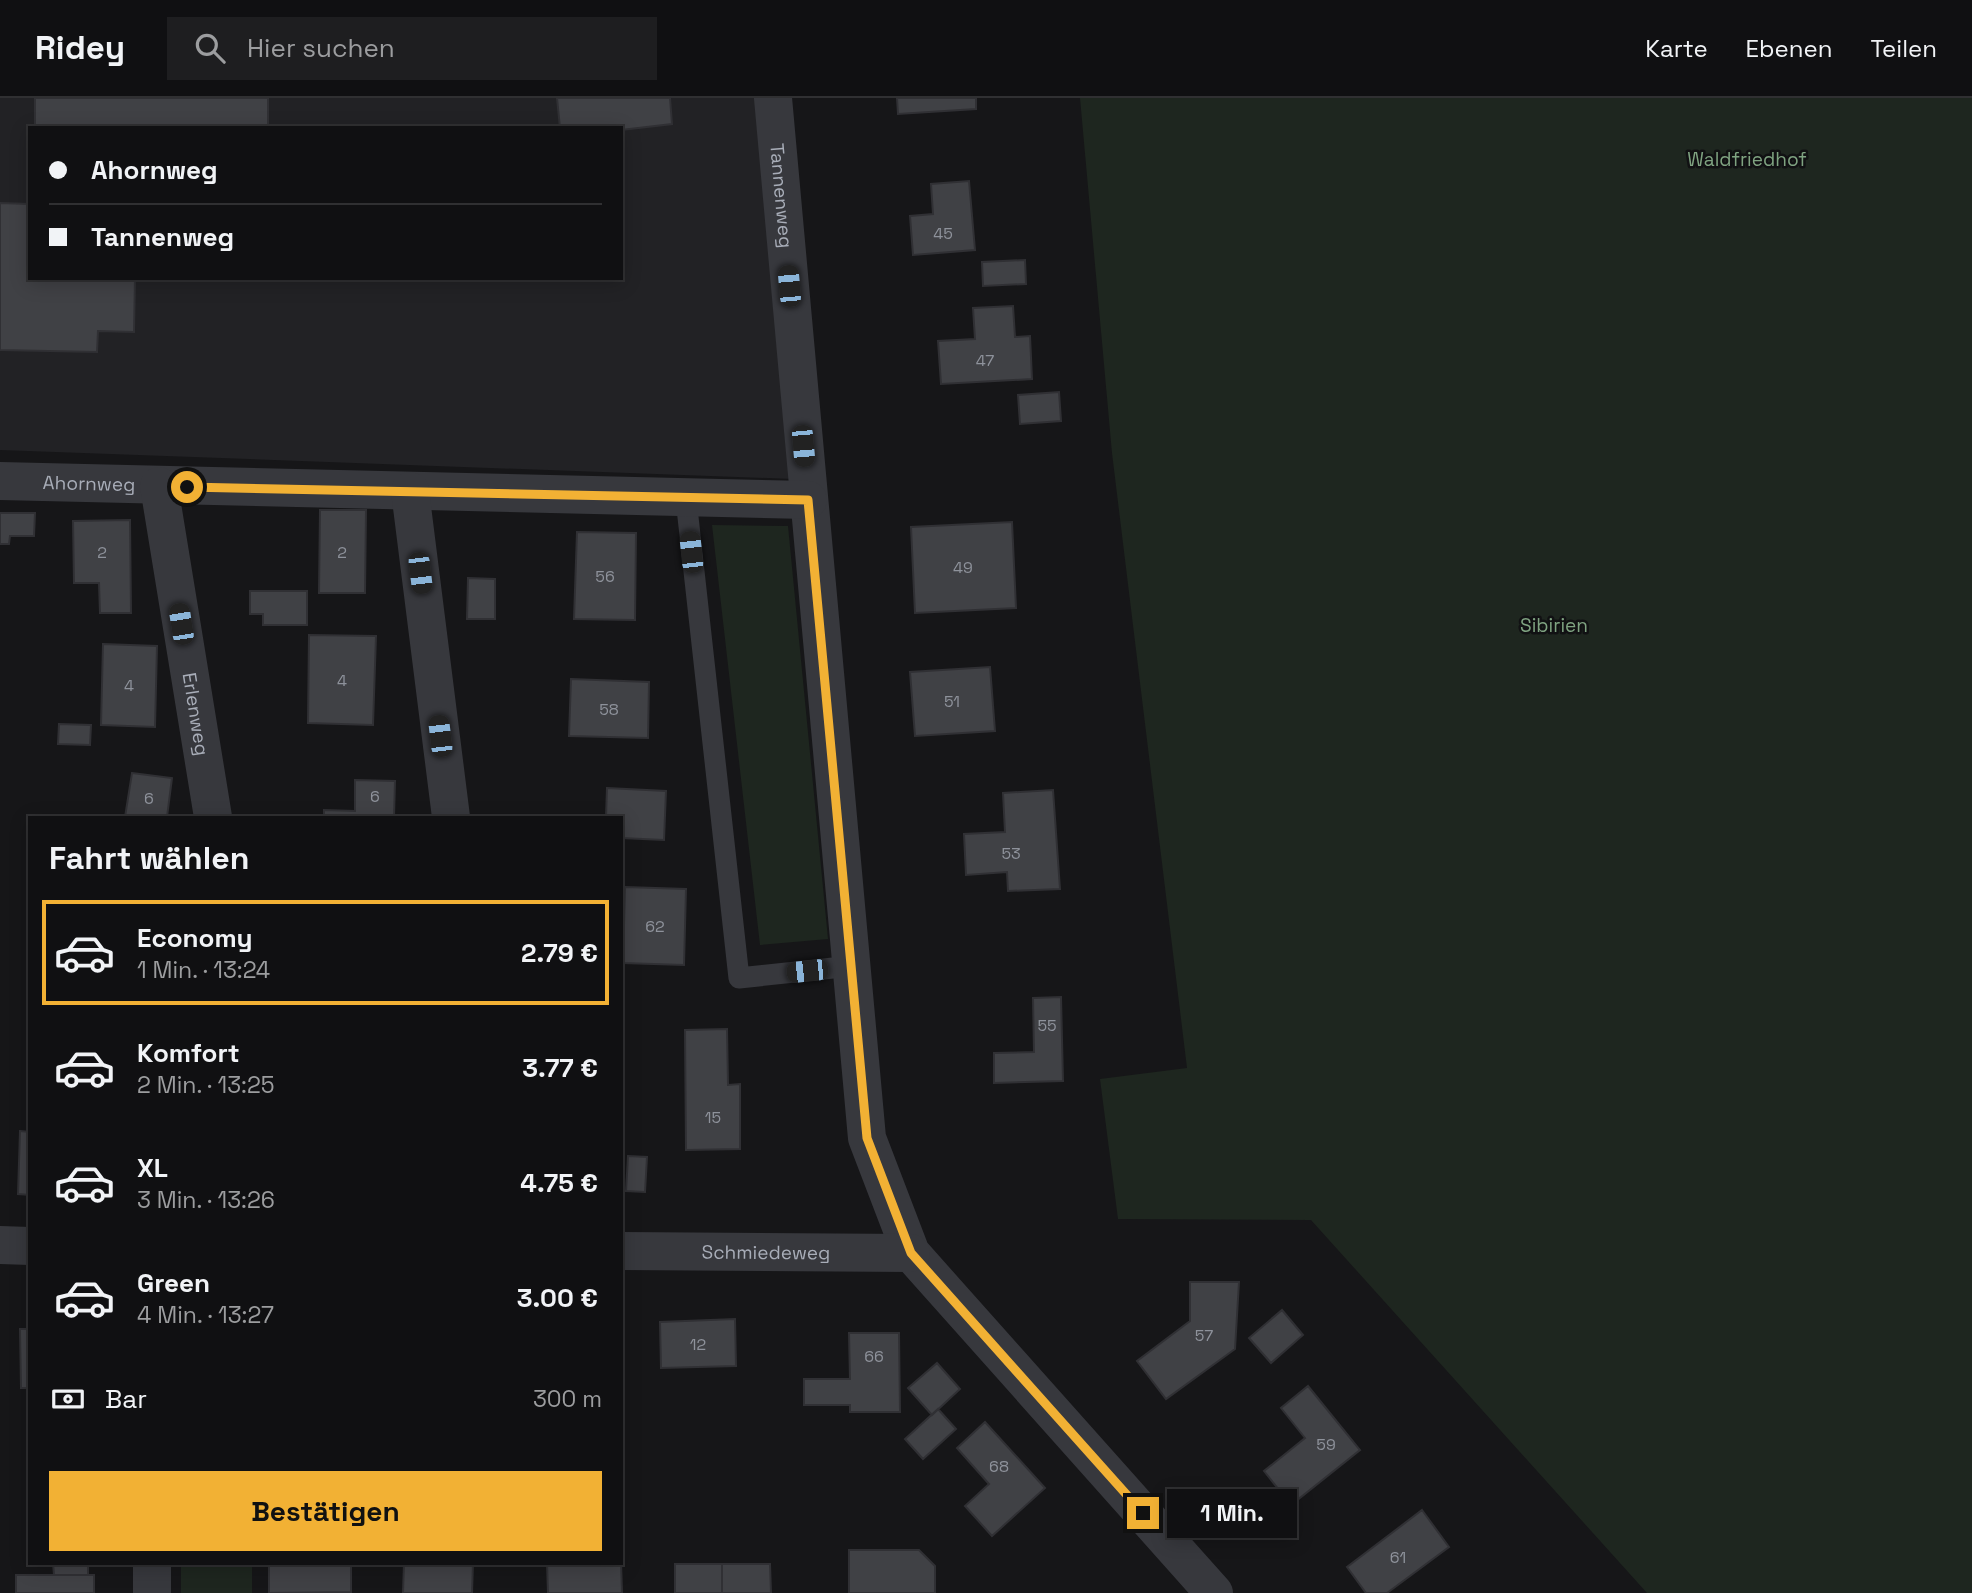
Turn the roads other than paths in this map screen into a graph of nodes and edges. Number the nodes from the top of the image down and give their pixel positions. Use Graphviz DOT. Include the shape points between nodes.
graph roads {
  1 [pos="773,98"];
  2 [pos="0,481"];
  3 [pos="159,486"];
  4 [pos="410,491"];
  5 [pos="685,499"];
  6 [pos="808,500"];
  7 [pos="213,816"];
  8 [pos="451,816"];
  9 [pos="852,966"];
  10 [pos="0,1245"];
  11 [pos="28,1246"];
  12 [pos="623,1251"];
  13 [pos="911,1253"];
  14 [pos="152,1565"];
  15 [pos="152,1593"];
  16 [pos="1214,1593"];
  1 -- 6 [label="street, Tannenweg"];
  2 -- 3 [label="street, Ahornweg"];
  3 -- 4 [label="street, Ahornweg"];
  3 -- 7 [label="street, Erlenweg"];
  4 -- 5 [label="street, Ahornweg"];
  4 -- 8 [label="street"];
  5 -- 6 [label="street, Ahornweg"];
  5 -- 9 [label="lane" via="739,978"];
  6 -- 9 [label="street, Tannenweg"];
  9 -- 13 [label="street, Tannenweg" via="867,1138"];
  10 -- 11 [label="street"];
  12 -- 13 [label="street, Schmiedeweg"];
  13 -- 16 [label="street, Tannenweg"];
  14 -- 15 [label="street"];
}
